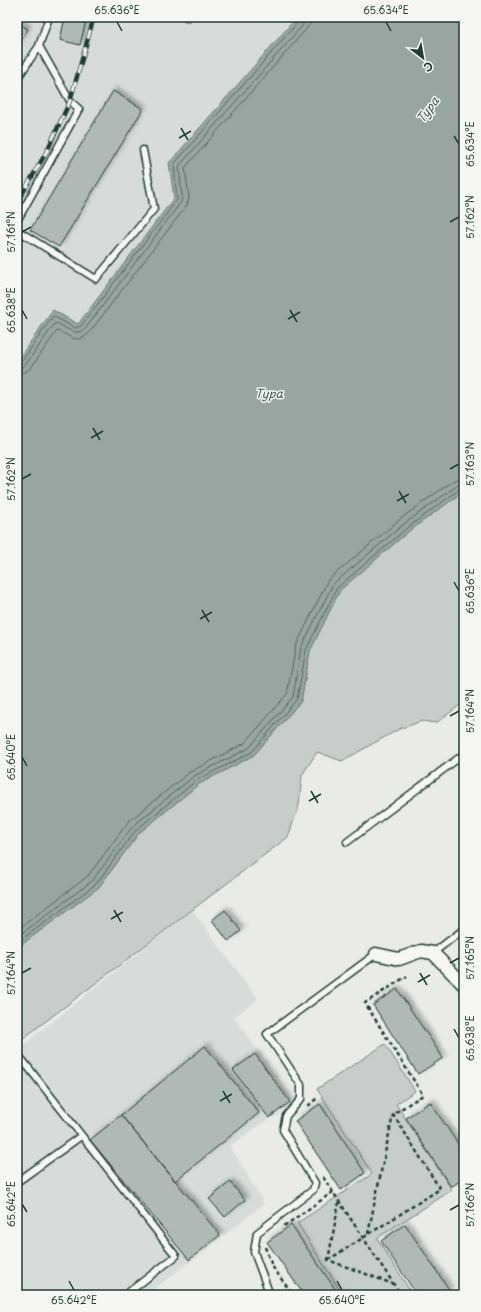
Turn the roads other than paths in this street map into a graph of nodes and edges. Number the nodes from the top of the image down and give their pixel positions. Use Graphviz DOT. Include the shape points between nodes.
graph roads {
  1 [pos="49,17"];
  2 [pos="39,46"];
  3 [pos="17,79"];
  4 [pos="144,150"];
  5 [pos="17,221"];
  6 [pos="17,230"];
  7 [pos="464,754"];
  8 [pos="346,842"];
  9 [pos="464,929"];
  10 [pos="433,953"];
  11 [pos="376,954"];
  12 [pos="464,985"];
  13 [pos="17,1053"];
  14 [pos="81,1136"];
  15 [pos="17,1182"];
  16 [pos="125,1295"];
  17 [pos="270,1295"];
  1 -- 2 [label="lane"];
  2 -- 3 [label="lane"];
  2 -- 5 [label="lane" via="70,101 79,109"];
  4 -- 6 [label="lane" via="154,209 96,279"];
  7 -- 8 [label="lane"];
  9 -- 10 [label="lane"];
  10 -- 11 [label="street" via="421,951 399,959"];
  10 -- 12 [label="street"];
  11 -- 17 [label="lane" via="267,1034 301,1085 301,1098 286,1116 283,1130 315,1183 313,1190 257,1233 254,1252"];
  13 -- 14 [label="lane"];
  14 -- 15 [label="lane"];
  14 -- 16 [label="lane" via="176,1256"];
}
